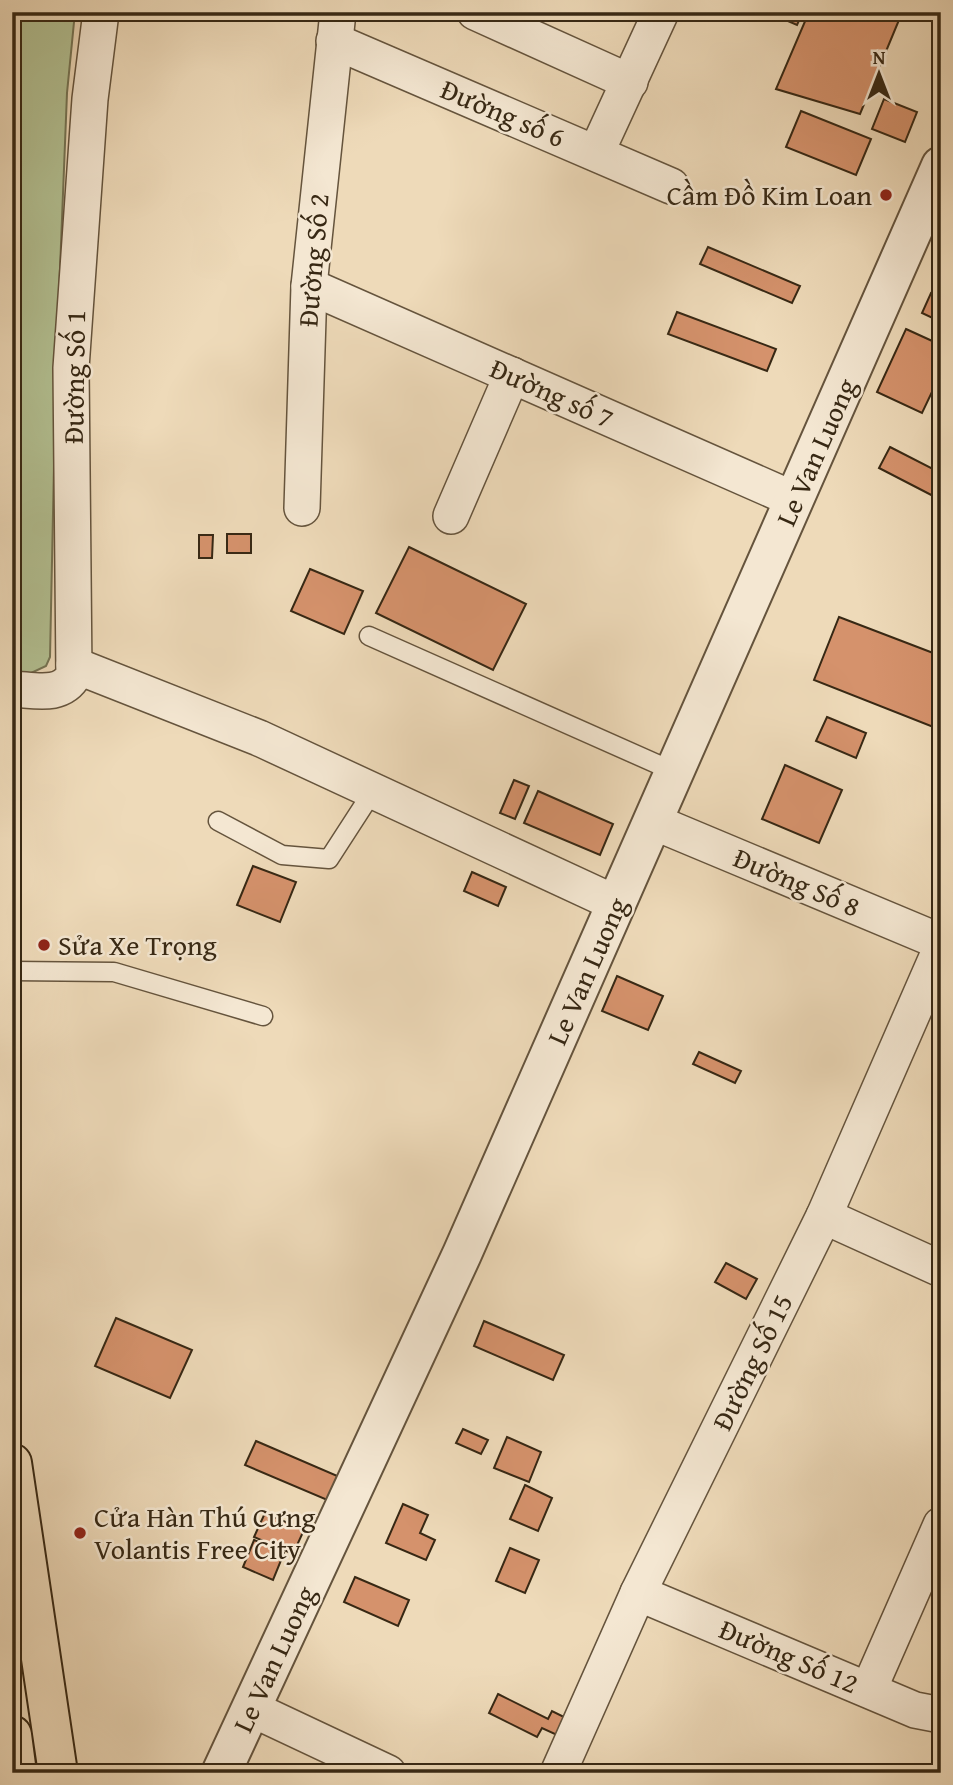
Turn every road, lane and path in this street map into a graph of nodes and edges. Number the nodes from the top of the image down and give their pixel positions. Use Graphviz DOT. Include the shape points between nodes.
graph roads {
  1 [pos="101,12"];
  2 [pos="475,12"];
  3 [pos="661,12"];
  4 [pos="336,27"];
  5 [pos="629,82"];
  6 [pos="596,153"];
  7 [pos="941,166"];
  8 [pos="671,186"];
  9 [pos="309,286"];
  10 [pos="512,375"];
  11 [pos="796,500"];
  12 [pos="302,508"];
  13 [pos="451,516"];
  14 [pos="369,636"];
  15 [pos="74,665"];
  16 [pos="12,689"];
  17 [pos="675,772"];
  18 [pos="373,791"];
  19 [pos="218,821"];
  20 [pos="654,822"];
  21 [pos="617,904"];
  22 [pos="941,942"];
  23 [pos="941,948"];
  24 [pos="12,971"];
  25 [pos="263,1016"];
  26 [pos="824,1216"];
  27 [pos="941,1269"];
  28 [pos="12,1463"];
  29 [pos="941,1525"];
  30 [pos="638,1592"];
  31 [pos="869,1689"];
  32 [pos="252,1709"];
  33 [pos="941,1715"];
  34 [pos="12,1735"];
  35 [pos="56,1758"];
  36 [pos="221,1772"];
  37 [pos="17,1773"];
  38 [pos="80,1773"];
  39 [pos="388,1773"];
  40 [pos="558,1773"];
  1 -- 15 [label="street, Đường Số 1" via="90,99 71,368"];
  2 -- 5 [label="street"];
  3 -- 5 [label="street"];
  4 -- 6 [label="street, Đường số 6"];
  4 -- 9 [label="street, Đường Số 2"];
  5 -- 6 [label="street"];
  6 -- 8 [label="street, Đường số 6"];
  7 -- 11 [label="street, Le Van Luong"];
  9 -- 10 [label="street, Đường số 7"];
  9 -- 12 [label="street, Đường Số 2"];
  10 -- 11 [label="street, Đường số 7"];
  10 -- 13 [label="street"];
  11 -- 17 [label="street, Le Van Luong"];
  14 -- 17 [label="lane"];
  15 -- 16 [label="street" via="69,684 56,691"];
  15 -- 18 [label="street" via="259,738"];
  17 -- 20 [label="street, Le Van Luong"];
  18 -- 19 [label="lane" via="329,859 282,855"];
  18 -- 21 [label="street"];
  20 -- 21 [label="street, Le Van Luong"];
  20 -- 22 [label="street, Đường Số 8"];
  21 -- 32 [label="street, Le Van Luong"];
  23 -- 26 [label="street, Đường Số 15"];
  24 -- 25 [label="lane" via="114,972"];
  26 -- 27 [label="street"];
  26 -- 30 [label="street, Đường Số 15"];
  28 -- 35 [label="main road"];
  29 -- 31 [label="street"];
  30 -- 31 [label="street, Đường Số 12"];
  30 -- 40 [label="street, Đường Số 15"];
  31 -- 33 [label="street, Đường Số 12" via="915,1710"];
  32 -- 36 [label="street, Le Van Luong"];
  32 -- 39 [label="street"];
  34 -- 37 [label="main road"];
  35 -- 38 [label="street"];
}
